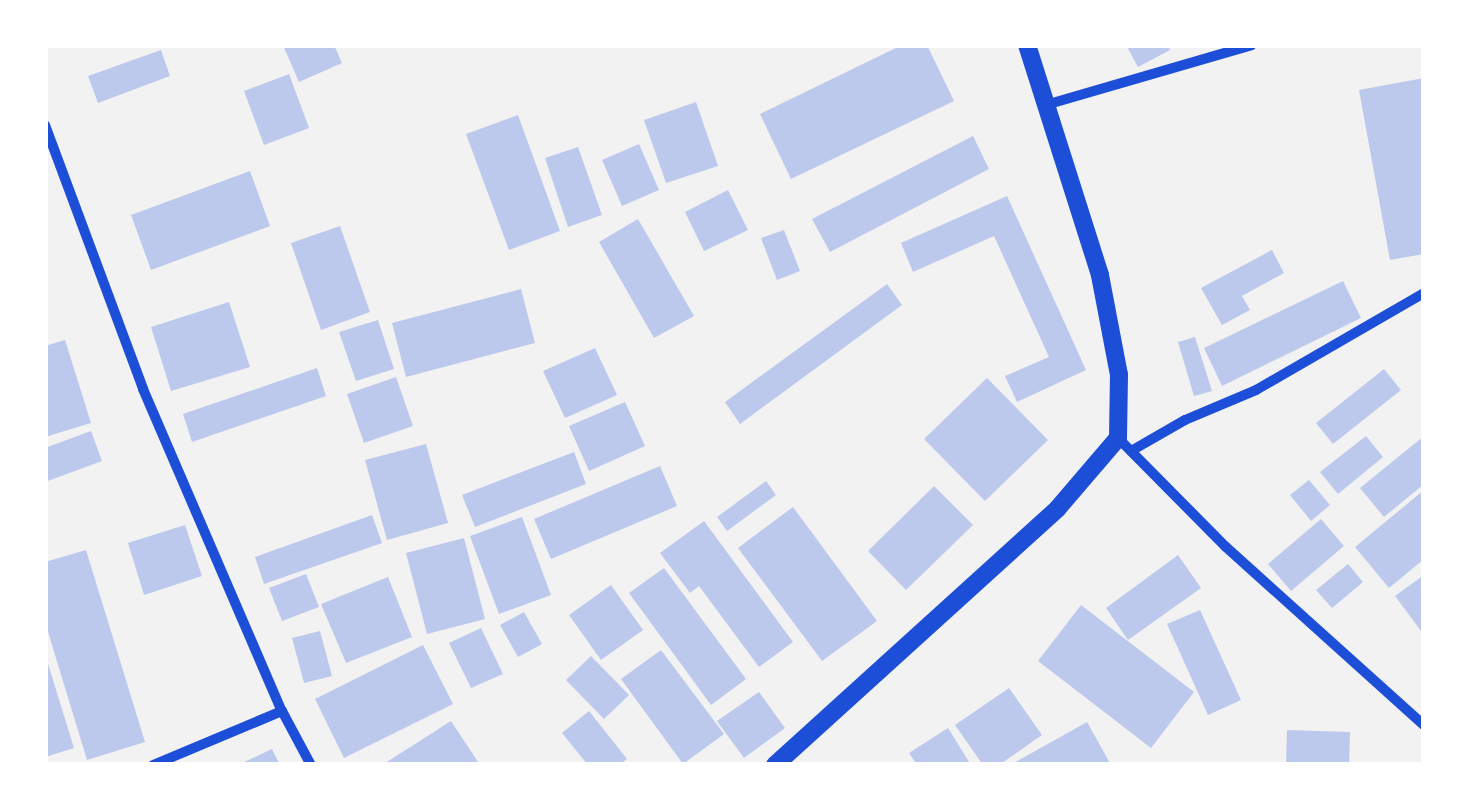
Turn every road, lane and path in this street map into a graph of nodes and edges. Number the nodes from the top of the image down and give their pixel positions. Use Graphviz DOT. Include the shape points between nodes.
graph roads {
  1 [pos="1027,45"];
  2 [pos="1252,45"];
  3 [pos="1049,104"];
  4 [pos="45,124"];
  5 [pos="1424,293"];
  6 [pos="1124,444"];
  7 [pos="282,711"];
  8 [pos="1424,725"];
  9 [pos="153,765"];
  10 [pos="311,765"];
  11 [pos="776,765"];
  1 -- 3 [label="street"];
  2 -- 3 [label="street"];
  3 -- 6 [label="street" via="1100,275 1120,374"];
  4 -- 7 [label="street" via="142,388"];
  5 -- 6 [label="street" via="1256,390"];
  6 -- 8 [label="street" via="1226,547"];
  6 -- 11 [label="street"];
  7 -- 9 [label="street"];
  7 -- 10 [label="street"];
}
